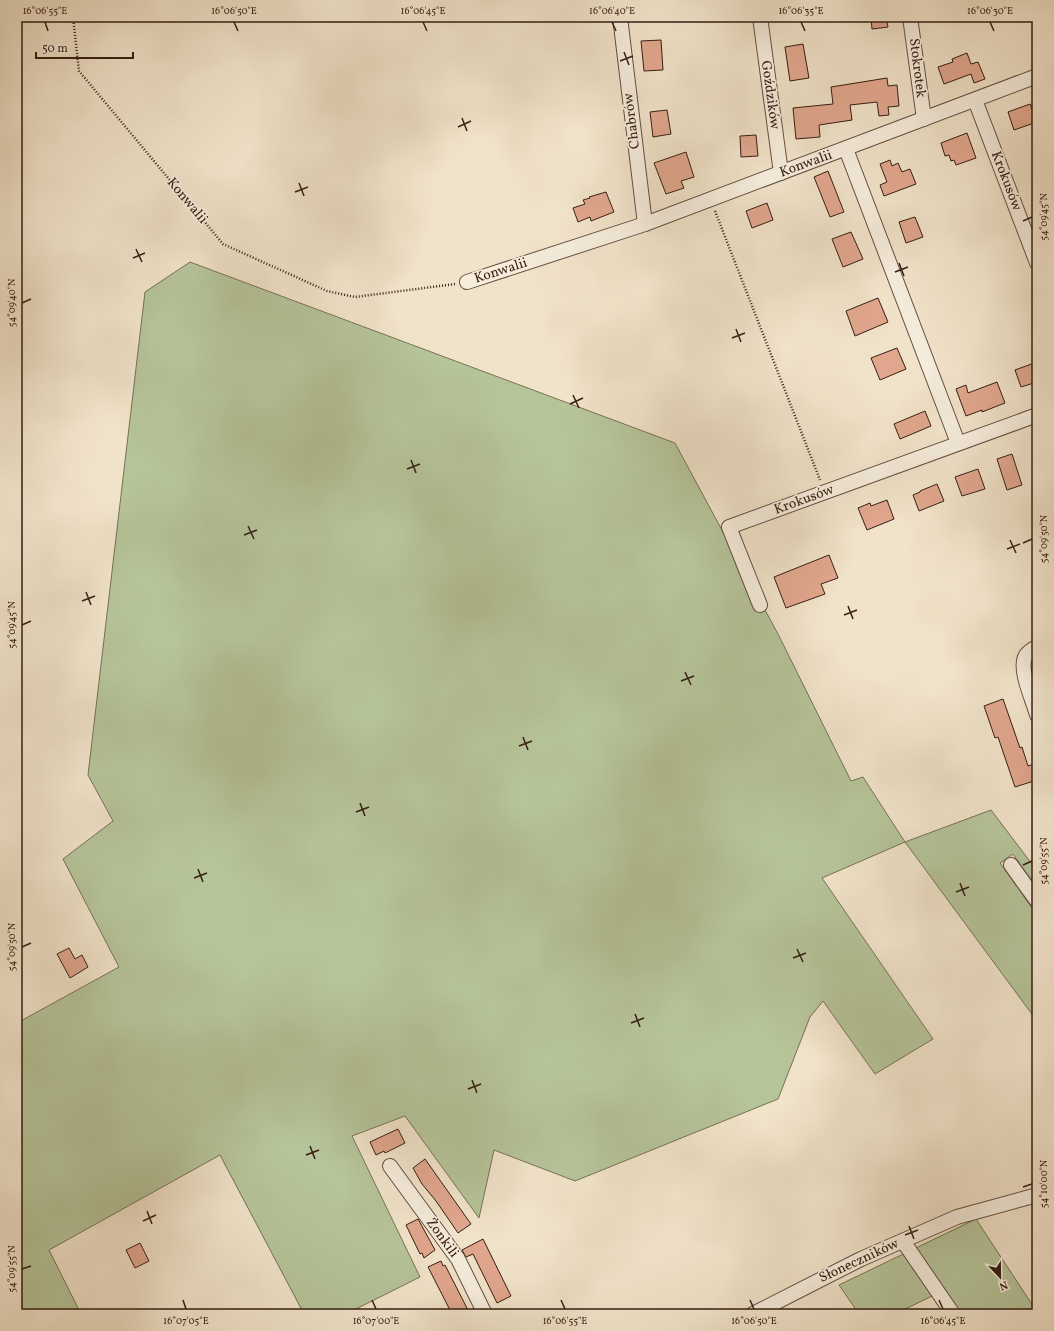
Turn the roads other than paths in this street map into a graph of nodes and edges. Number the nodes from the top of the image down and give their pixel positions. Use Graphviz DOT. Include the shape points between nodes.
graph roads {
  1 [pos="620,17"];
  2 [pos="760,17"];
  3 [pos="910,17"];
  4 [pos="1037,76"];
  5 [pos="975,100"];
  6 [pos="924,119"];
  7 [pos="846,149"];
  8 [pos="781,173"];
  9 [pos="645,224"];
  10 [pos="1037,263"];
  11 [pos="467,282"];
  12 [pos="1037,415"];
  13 [pos="958,444"];
  14 [pos="760,605"];
  15 [pos="1037,647"];
  16 [pos="1037,715"];
  17 [pos="1011,865"];
  18 [pos="1037,901"];
  19 [pos="390,1166"];
  20 [pos="1037,1195"];
  21 [pos="903,1241"];
  22 [pos="485,1314"];
  23 [pos="753,1314"];
  24 [pos="953,1314"];
  1 -- 9 [label="street, Chabrów"];
  2 -- 8 [label="street, Goździków"];
  3 -- 6 [label="street, Stokrotek"];
  4 -- 5 [label="street, Konwalii"];
  5 -- 6 [label="street, Konwalii"];
  5 -- 10 [label="street, Krokusów"];
  6 -- 7 [label="street, Konwalii"];
  7 -- 8 [label="street, Konwalii"];
  7 -- 13 [label="street"];
  8 -- 9 [label="street, Konwalii"];
  9 -- 11 [label="street, Konwalii"];
  12 -- 13 [label="street, Krokusów"];
  13 -- 14 [label="street, Krokusów" via="729,527"];
  15 -- 16 [label="street" via="1025,656 1023,668"];
  17 -- 18 [label="street"];
  19 -- 22 [label="street, Żonkili" via="458,1259"];
  20 -- 21 [label="street, Słoneczników" via="957,1217"];
  21 -- 23 [label="street, Słoneczników" via="861,1259"];
  21 -- 24 [label="street"];
}
